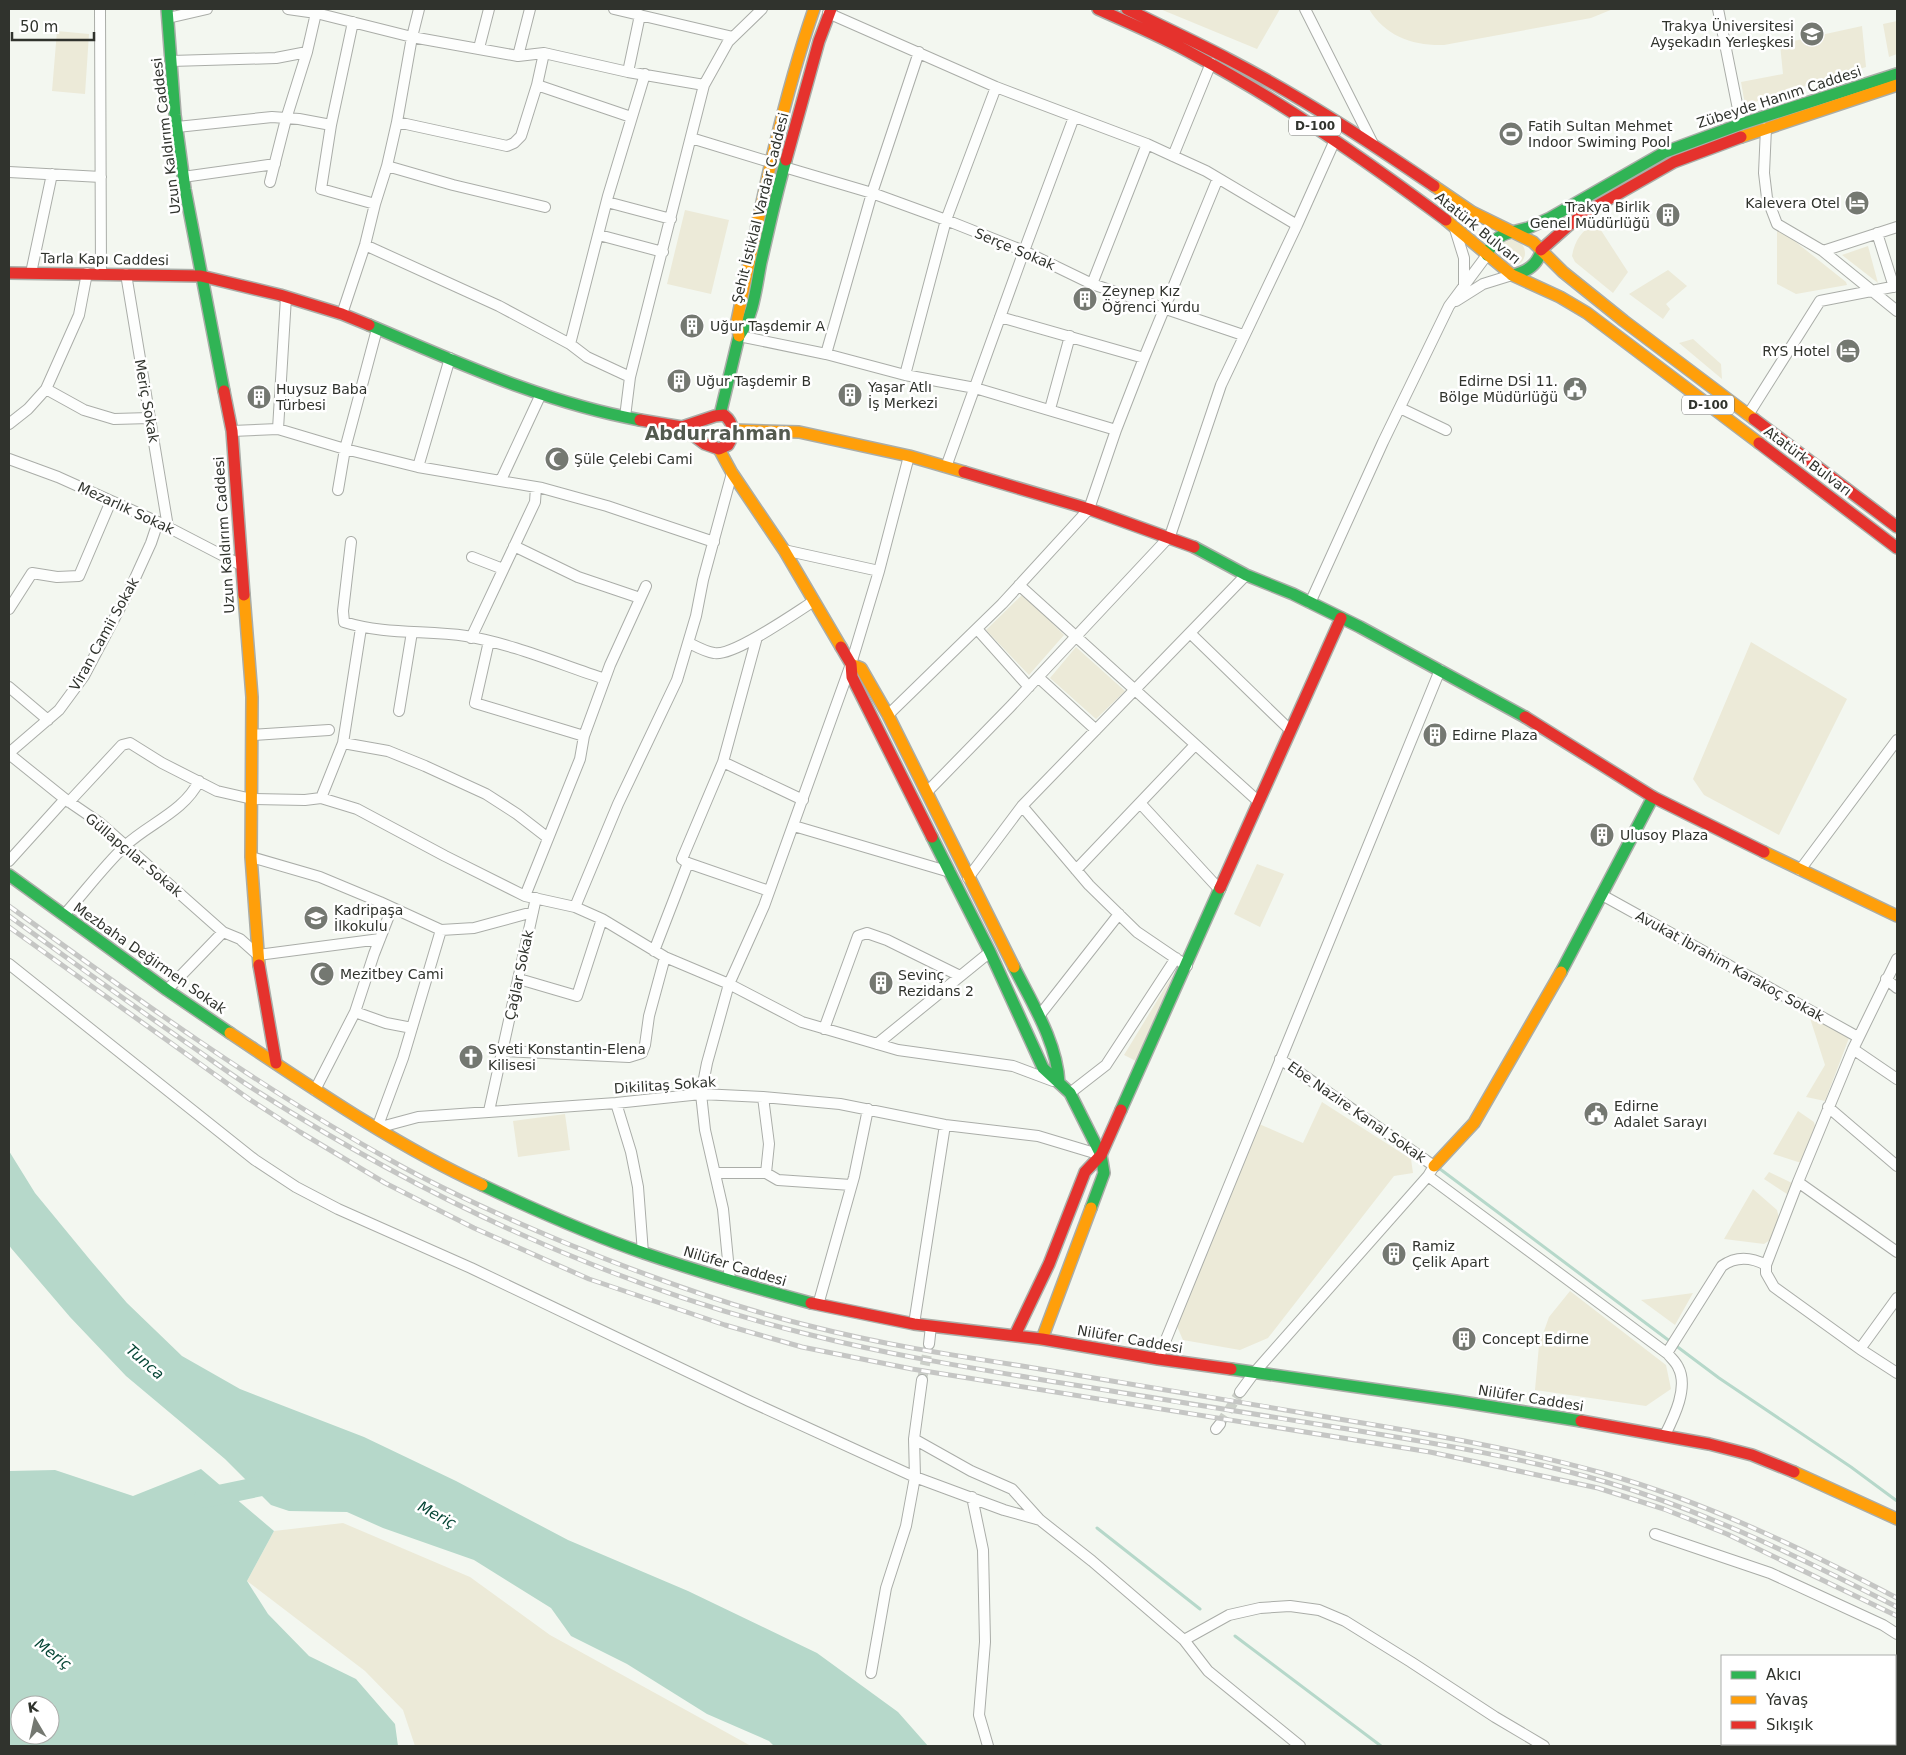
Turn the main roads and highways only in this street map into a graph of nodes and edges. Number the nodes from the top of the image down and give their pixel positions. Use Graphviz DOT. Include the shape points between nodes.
graph roads {
  1 [pos="814,9"];
  2 [pos="1098,9"];
  3 [pos="1127,9"];
  4 [pos="826,10"];
  5 [pos="168,14"];
  6 [pos="1897,74"];
  7 [pos="1897,85"];
  8 [pos="1512,232"];
  9 [pos="1541,250"];
  10 [pos="1487,255"];
  11 [pos="9,273"];
  12 [pos="1512,275"];
  13 [pos="201,276"];
  14 [pos="739,336"];
  15 [pos="715,417"];
  16 [pos="682,426"];
  17 [pos="733,430"];
  18 [pos="705,444"];
  19 [pos="719,449"];
  20 [pos="1897,527"];
  21 [pos="1897,548"];
  22 [pos="1341,618"];
  23 [pos="851,664"];
  24 [pos="1653,797"];
  25 [pos="9,875"];
  26 [pos="1897,916"];
  27 [pos="276,1063"];
  28 [pos="1059,1083"];
  29 [pos="1101,1155"];
  30 [pos="1431,1171"];
  31 [pos="1016,1335"];
  32 [pos="1042,1339"];
  33 [pos="1897,1519"];
  1 -- 14 [label="main road" via="759,209 737,321"];
  2 -- 10 [label="main road, Atatürk Bulvarı / D-100" via="1211,63 1335,140 1454,226"];
  3 -- 8 [label="main road, Atatürk Bulvarı / D-100" via="1229,59 1373,144 1472,212"];
  4 -- 14 [label="main road, Şehit İstiklal Vardar Caddesi" via="776,195 752,306"];
  5 -- 13 [label="main road, Uzun Kaldırım Caddesi" via="177,127"];
  6 -- 8 [label="main road, Zübeyde Hanım Caddesi" via="1665,152 1550,218"];
  7 -- 9 [label="main road, Zübeyde Hanım Caddesi" via="1674,162 1588,211"];
  8 -- 9 [label="main road, Atatürk Bulvarı / D-100" via="1527,238"];
  8 -- 10 [label="main road" via="1499,235"];
  9 -- 12 [label="main road" via="1528,271"];
  9 -- 20 [label="main road, Atatürk Bulvarı / D-100" via="1609,310"];
  10 -- 12 [label="main road, Atatürk Bulvarı / D-100"];
  11 -- 13 [label="main road, Tarla Kapı Caddesi"];
  12 -- 21 [label="main road, Atatürk Bulvarı / D-100" via="1587,313"];
  13 -- 16 [label="main road, Tarla Kapı Caddesi" via="342,314 541,394 625,417"];
  13 -- 27 [label="main road, Uzun Kaldırım Caddesi" via="232,431 252,697 251,858 258,955"];
  14 -- 15 [label="main road, Şehit İstiklal Vardar Caddesi"];
  15 -- 16 [label="main road"];
  15 -- 17 [label="main road" via="728,418"];
  15 -- 18 [label="main road" via="706,424"];
  16 -- 18 [label="main road"];
  17 -- 19 [label="main road" via="728,445"];
  17 -- 22 [label="main road" via="799,432 909,456 1089,509 1187,543 1246,575"];
  18 -- 19 [label="main road"];
  19 -- 23 [label="main road" via="784,550"];
  22 -- 24 [label="main road" via="1528,718"];
  22 -- 29 [label="main road"];
  23 -- 28 [label="main road" via="852,677 990,952 1043,1068"];
  23 -- 28 [label="main road" via="861,668 888,715 1039,1016 1058,1065"];
  24 -- 26 [label="main road"];
  24 -- 30 [label="main road" via="1569,959 1474,1123"];
  25 -- 27 [label="main road, Mezbaha Değirmen Sokak" via="167,990"];
  27 -- 31 [label="main road, Nilüfer Caddesi" via="377,1128 458,1174 553,1218 643,1253 818,1305 914,1324"];
  28 -- 29 [label="main road" via="1070,1093"];
  29 -- 31 [label="main road" via="1085,1172 1049,1264"];
  29 -- 32 [label="main road" via="1104,1173"];
  31 -- 32 [label="main road, Nilüfer Caddesi"];
  32 -- 33 [label="main road, Nilüfer Caddesi" via="1665,1435 1752,1455"];
}
